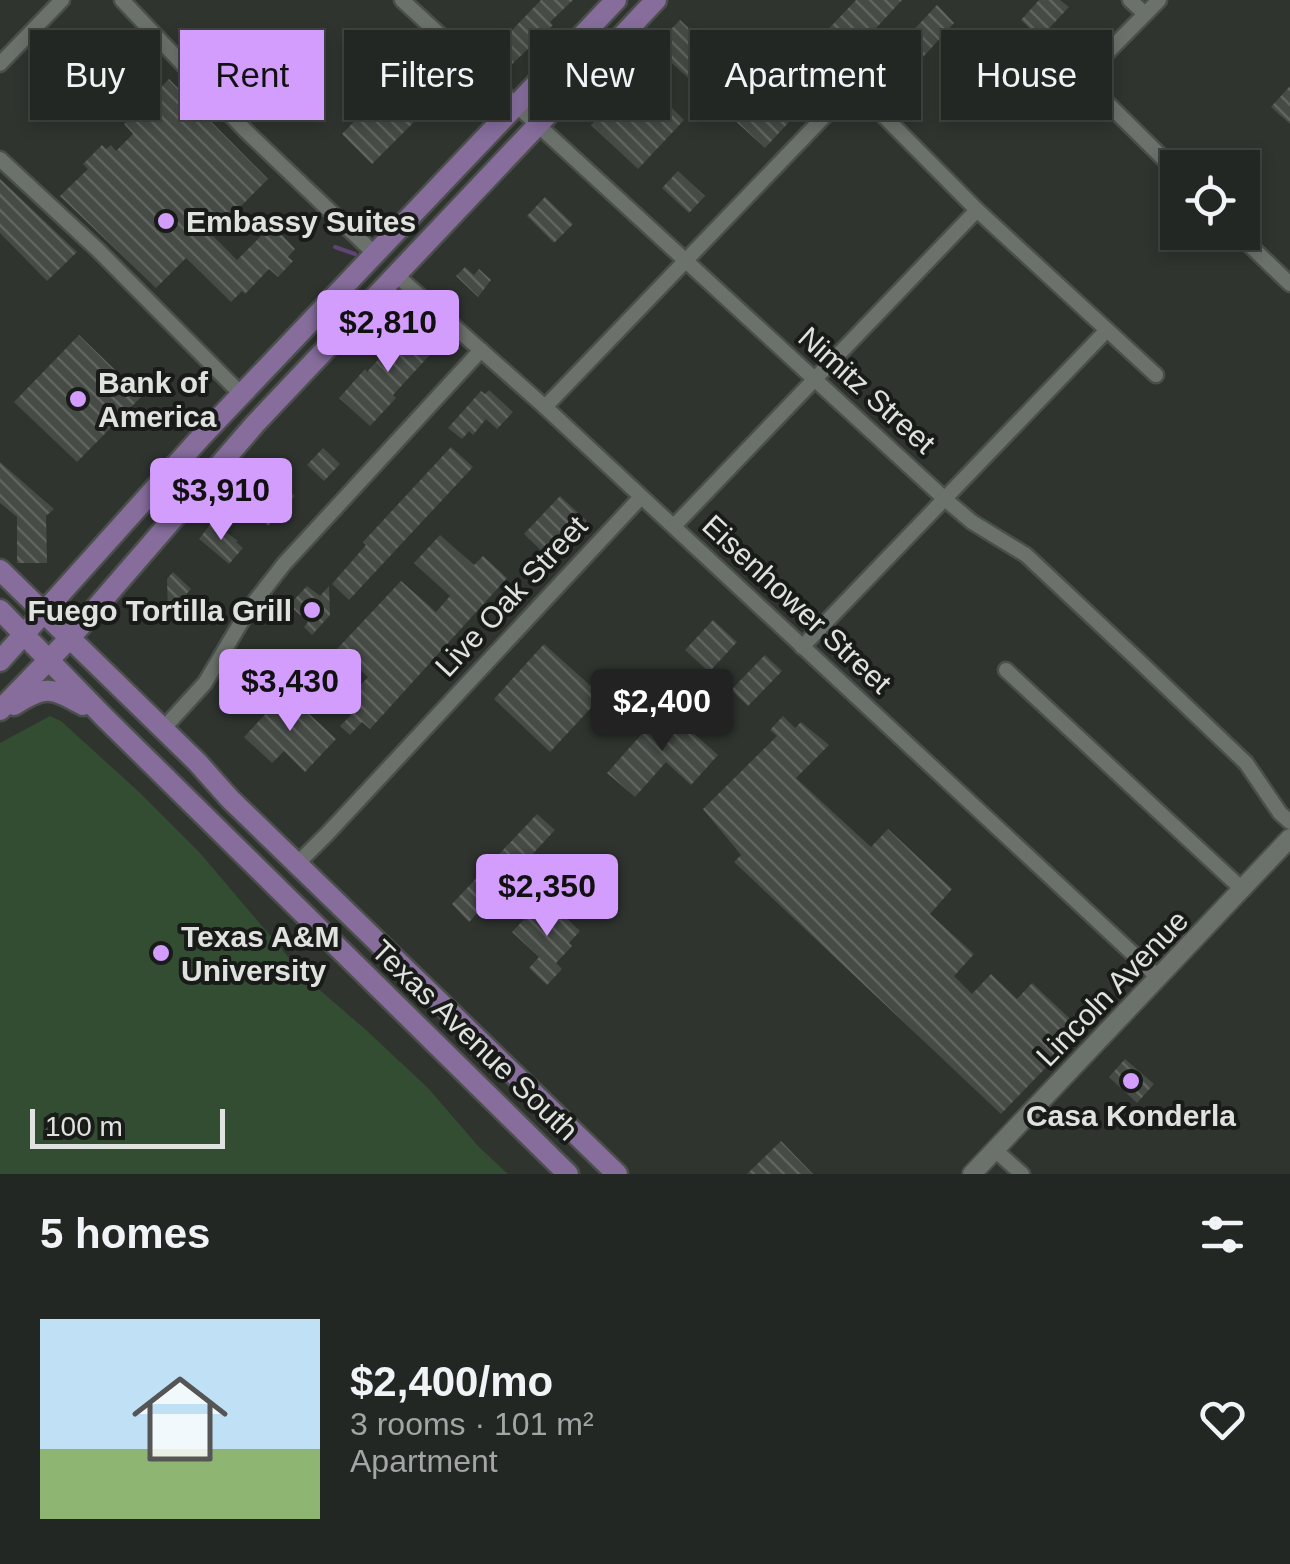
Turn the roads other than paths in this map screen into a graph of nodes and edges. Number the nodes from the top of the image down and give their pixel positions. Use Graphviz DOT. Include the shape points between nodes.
graph roads {
  1 [pos="62,0"];
  2 [pos="122,0"];
  3 [pos="402,0"];
  4 [pos="616,0"];
  5 [pos="656,0"];
  6 [pos="1130,0"];
  7 [pos="1159,0"];
  8 [pos="1145,14"];
  9 [pos="0,64"];
  10 [pos="517,105"];
  11 [pos="538,124"];
  12 [pos="1160,155"];
  13 [pos="0,159"];
  14 [pos="977,210"];
  15 [pos="1255,250"];
  16 [pos="374,253"];
  17 [pos="687,262"];
  18 [pos="395,274"];
  19 [pos="1290,284"];
  20 [pos="1106,330"];
  21 [pos="480,350"];
  22 [pos="1156,375"];
  23 [pos="815,381"];
  24 [pos="242,395"];
  25 [pos="545,407"];
  26 [pos="641,497"];
  27 [pos="946,500"];
  28 [pos="674,526"];
  29 [pos="0,570"];
  30 [pos="0,610"];
  31 [pos="45,613"];
  32 [pos="25,635"];
  33 [pos="70,638"];
  34 [pos="802,647"];
  35 [pos="0,660"];
  36 [pos="48,660"];
  37 [pos="1006,670"];
  38 [pos="0,712"];
  39 [pos="105,718"];
  40 [pos="163,729"];
  41 [pos="1290,822"];
  42 [pos="1290,838"];
  43 [pos="297,864"];
  44 [pos="1243,890"];
  45 [pos="1158,978"];
  46 [pos="530,1089"];
  47 [pos="507,1114"];
  48 [pos="995,1150"];
  49 [pos="568,1174"];
  50 [pos="617,1174"];
  51 [pos="972,1174"];
  52 [pos="1022,1174"];
  1 -- 9 [label="street"];
  2 -- 16 [label="street"];
  3 -- 10 [label="street, Nimitz Street"];
  4 -- 10 [label="main road"];
  5 -- 11 [label="main road"];
  6 -- 8 [label="street"];
  7 -- 8 [label="street"];
  8 -- 12 [label="street" via="1088,77"];
  10 -- 11 [label="street, Nimitz Street"];
  10 -- 16 [label="main road"];
  11 -- 17 [label="street, Nimitz Street"];
  11 -- 18 [label="main road"];
  13 -- 24 [label="street"];
  14 -- 17 [label="street" via="854,93 842,98"];
  14 -- 20 [label="street"];
  14 -- 23 [label="street"];
  15 -- 19 [label="street"];
  16 -- 24 [label="main road"];
  17 -- 23 [label="street, Nimitz Street"];
  17 -- 25 [label="street"];
  18 -- 21 [label="street, Eisenhower Street"];
  18 -- 33 [label="main road"];
  20 -- 22 [label="street"];
  20 -- 27 [label="street"];
  21 -- 25 [label="street, Eisenhower Street"];
  21 -- 40 [label="street" via="284,564 204,683"];
  23 -- 27 [label="street, Nimitz Street"];
  23 -- 28 [label="street"];
  24 -- 31 [label="main road"];
  25 -- 26 [label="street, Eisenhower Street"];
  26 -- 28 [label="street, Eisenhower Street"];
  26 -- 43 [label="street, Live Oak Street"];
  27 -- 34 [label="street"];
  27 -- 41 [label="street, Nimitz Street" via="1026,555 1111,634 1246,763"];
  28 -- 34 [label="street, Eisenhower Street"];
  29 -- 31 [label="main road, Texas Avenue South"];
  30 -- 32 [label="main road, Texas Avenue South"];
  31 -- 32 [label="main road"];
  31 -- 33 [label="main road, Texas Avenue South"];
  32 -- 35 [label="main road"];
  32 -- 36 [label="main road, Texas Avenue South"];
  33 -- 36 [label="main road"];
  33 -- 40 [label="main road, Texas Avenue South"];
  34 -- 45 [label="street, Eisenhower Street"];
  36 -- 38 [label="main road"];
  36 -- 39 [label="main road, Texas Avenue South"];
  37 -- 44 [label="street"];
  38 -- 39 [label="main road" via="30,694 51,691"];
  39 -- 47 [label="main road, Texas Avenue South"];
  40 -- 43 [label="main road, Texas Avenue South"];
  42 -- 44 [label="street, Lincoln Avenue"];
  43 -- 46 [label="main road, Texas Avenue South"];
  44 -- 45 [label="street, Lincoln Avenue"];
  45 -- 48 [label="street, Lincoln Avenue"];
  46 -- 47 [label="main road"];
  46 -- 50 [label="main road, Texas Avenue South"];
  47 -- 49 [label="main road, Texas Avenue South"];
  48 -- 51 [label="street, Lincoln Avenue"];
  48 -- 52 [label="street"];
}
